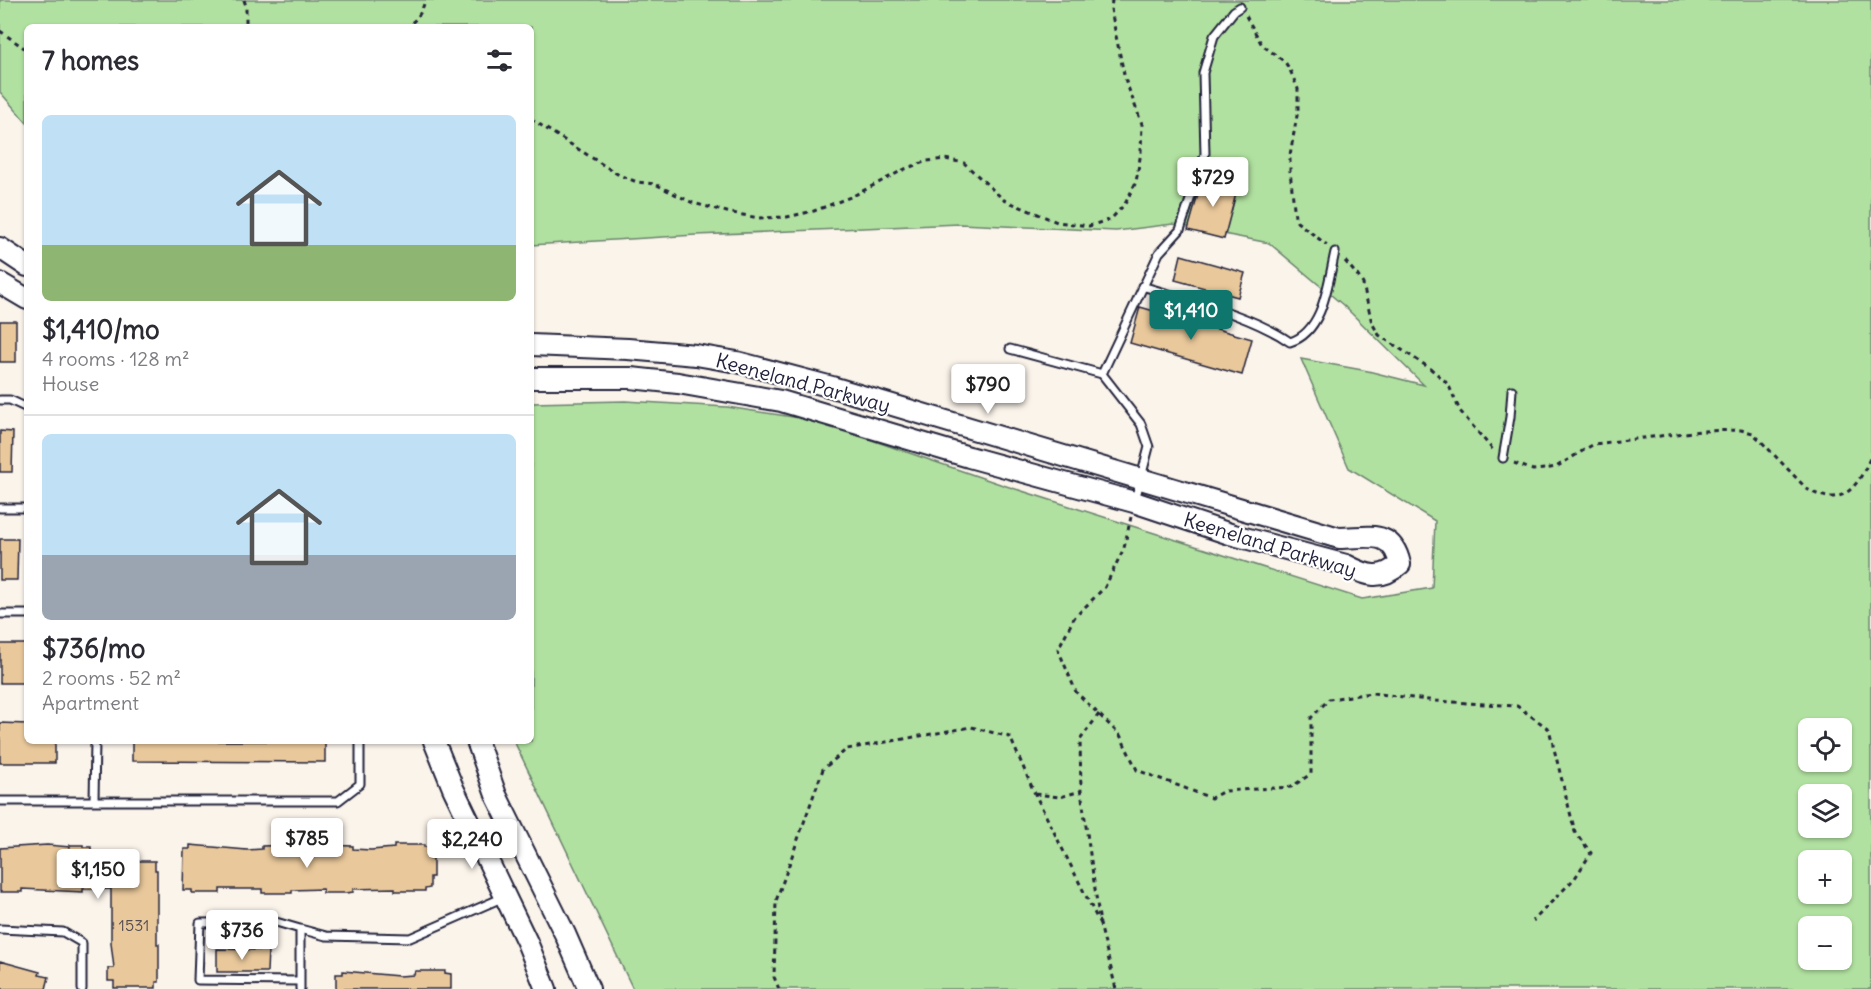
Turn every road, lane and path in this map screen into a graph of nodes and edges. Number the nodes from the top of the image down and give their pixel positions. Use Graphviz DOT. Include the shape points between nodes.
graph roads {
  1 [pos="244,0"];
  2 [pos="425,0"];
  3 [pos="1112,0"];
  4 [pos="1240,7"];
  5 [pos="246,24"];
  6 [pos="414,24"];
  7 [pos="0,31"];
  8 [pos="24,48"];
  9 [pos="534,121"];
  10 [pos="0,248"];
  11 [pos="1335,252"];
  12 [pos="24,264"];
  13 [pos="0,283"];
  14 [pos="1142,286"];
  15 [pos="24,297"];
  16 [pos="534,345"];
  17 [pos="1010,349"];
  18 [pos="1102,374"];
  19 [pos="534,377"];
  20 [pos="1512,390"];
  21 [pos="0,400"];
  22 [pos="24,407"];
  23 [pos="1871,456"];
  24 [pos="1503,458"];
  25 [pos="1140,479"];
  26 [pos="1134,502"];
  27 [pos="0,508"];
  28 [pos="24,508"];
  29 [pos="0,614"];
  30 [pos="24,614"];
  31 [pos="1099,714"];
  32 [pos="95,744"];
  33 [pos="360,744"];
  34 [pos="435,744"];
  35 [pos="478,744"];
  36 [pos="1081,791"];
  37 [pos="1035,794"];
  38 [pos="0,801"];
  39 [pos="94,801"];
  40 [pos="505,897"];
  41 [pos="1533,921"];
  42 [pos="1100,924"];
  43 [pos="0,929"];
  44 [pos="300,929"];
  45 [pos="300,985"];
  46 [pos="82,989"];
  47 [pos="546,989"];
  48 [pos="589,989"];
  49 [pos="779,989"];
  50 [pos="1116,989"];
  1 -- 5 [label="path"];
  2 -- 6 [label="path"];
  3 -- 9 [label="path" via="1125,79 1142,124 1141,153 1136,182 1125,204 1111,219 1089,226 1057,222 1004,200 964,163 945,159 905,169 814,211 759,218 693,203 655,184 619,175"];
  4 -- 11 [label="path" via="1262,45 1284,62 1294,79 1299,100 1290,155 1295,217"];
  4 -- 14 [label="lane" via="1214,36 1203,73 1205,154 1180,230 1159,253"];
  7 -- 8 [label="path"];
  10 -- 12 [label="street"];
  11 -- 14 [label="lane" via="1322,305 1311,328 1299,340 1290,342 1225,312"];
  11 -- 24 [label="path" via="1363,284 1372,323 1379,335 1444,380 1468,422"];
  13 -- 15 [label="street"];
  14 -- 18 [label="lane"];
  16 -- 25 [label="street, Keeneland Parkway" via="628,349 737,362"];
  17 -- 18 [label="lane"];
  18 -- 25 [label="lane" via="1141,424 1149,447"];
  19 -- 26 [label="street, Keeneland Parkway" via="632,378 781,401"];
  20 -- 24 [label="lane"];
  21 -- 22 [label="lane"];
  23 -- 24 [label="path" via="1865,472 1846,494 1827,498 1807,489 1753,433 1741,430 1594,444 1556,467 1545,469 1533,470"];
  25 -- 26 [label="lane"];
  25 -- 26 [label="street, Keeneland Parkway" via="1339,538 1387,540 1397,551 1400,564 1388,573 1362,573"];
  26 -- 31 [label="path" via="1124,548 1105,587 1074,618 1058,649 1076,692"];
  27 -- 28 [label="lane"];
  29 -- 30 [label="lane"];
  31 -- 36 [label="path" via="1080,740"];
  31 -- 41 [label="path" via="1120,735 1137,770 1211,798 1224,791 1291,787 1311,774 1311,718 1329,699 1372,693 1517,706 1549,729 1575,832 1591,853 1575,878"];
  32 -- 39 [label="lane"];
  33 -- 39 [label="lane" via="360,784 338,801"];
  34 -- 40 [label="street"];
  35 -- 48 [label="street" via="496,795"];
  36 -- 37 [label="path" via="1060,797"];
  36 -- 42 [label="path"];
  37 -- 42 [label="path"];
  37 -- 49 [label="path" via="1010,737 971,727 847,749 823,769 776,901 774,977"];
  38 -- 39 [label="lane"];
  40 -- 44 [label="lane" via="410,938 326,936"];
  40 -- 47 [label="street"];
  42 -- 50 [label="path"];
  43 -- 46 [label="lane" via="63,932 82,943"];
  44 -- 45 [label="lane"];
  44 -- 45 [label="lane" via="276,922 200,923 198,980"];
}
